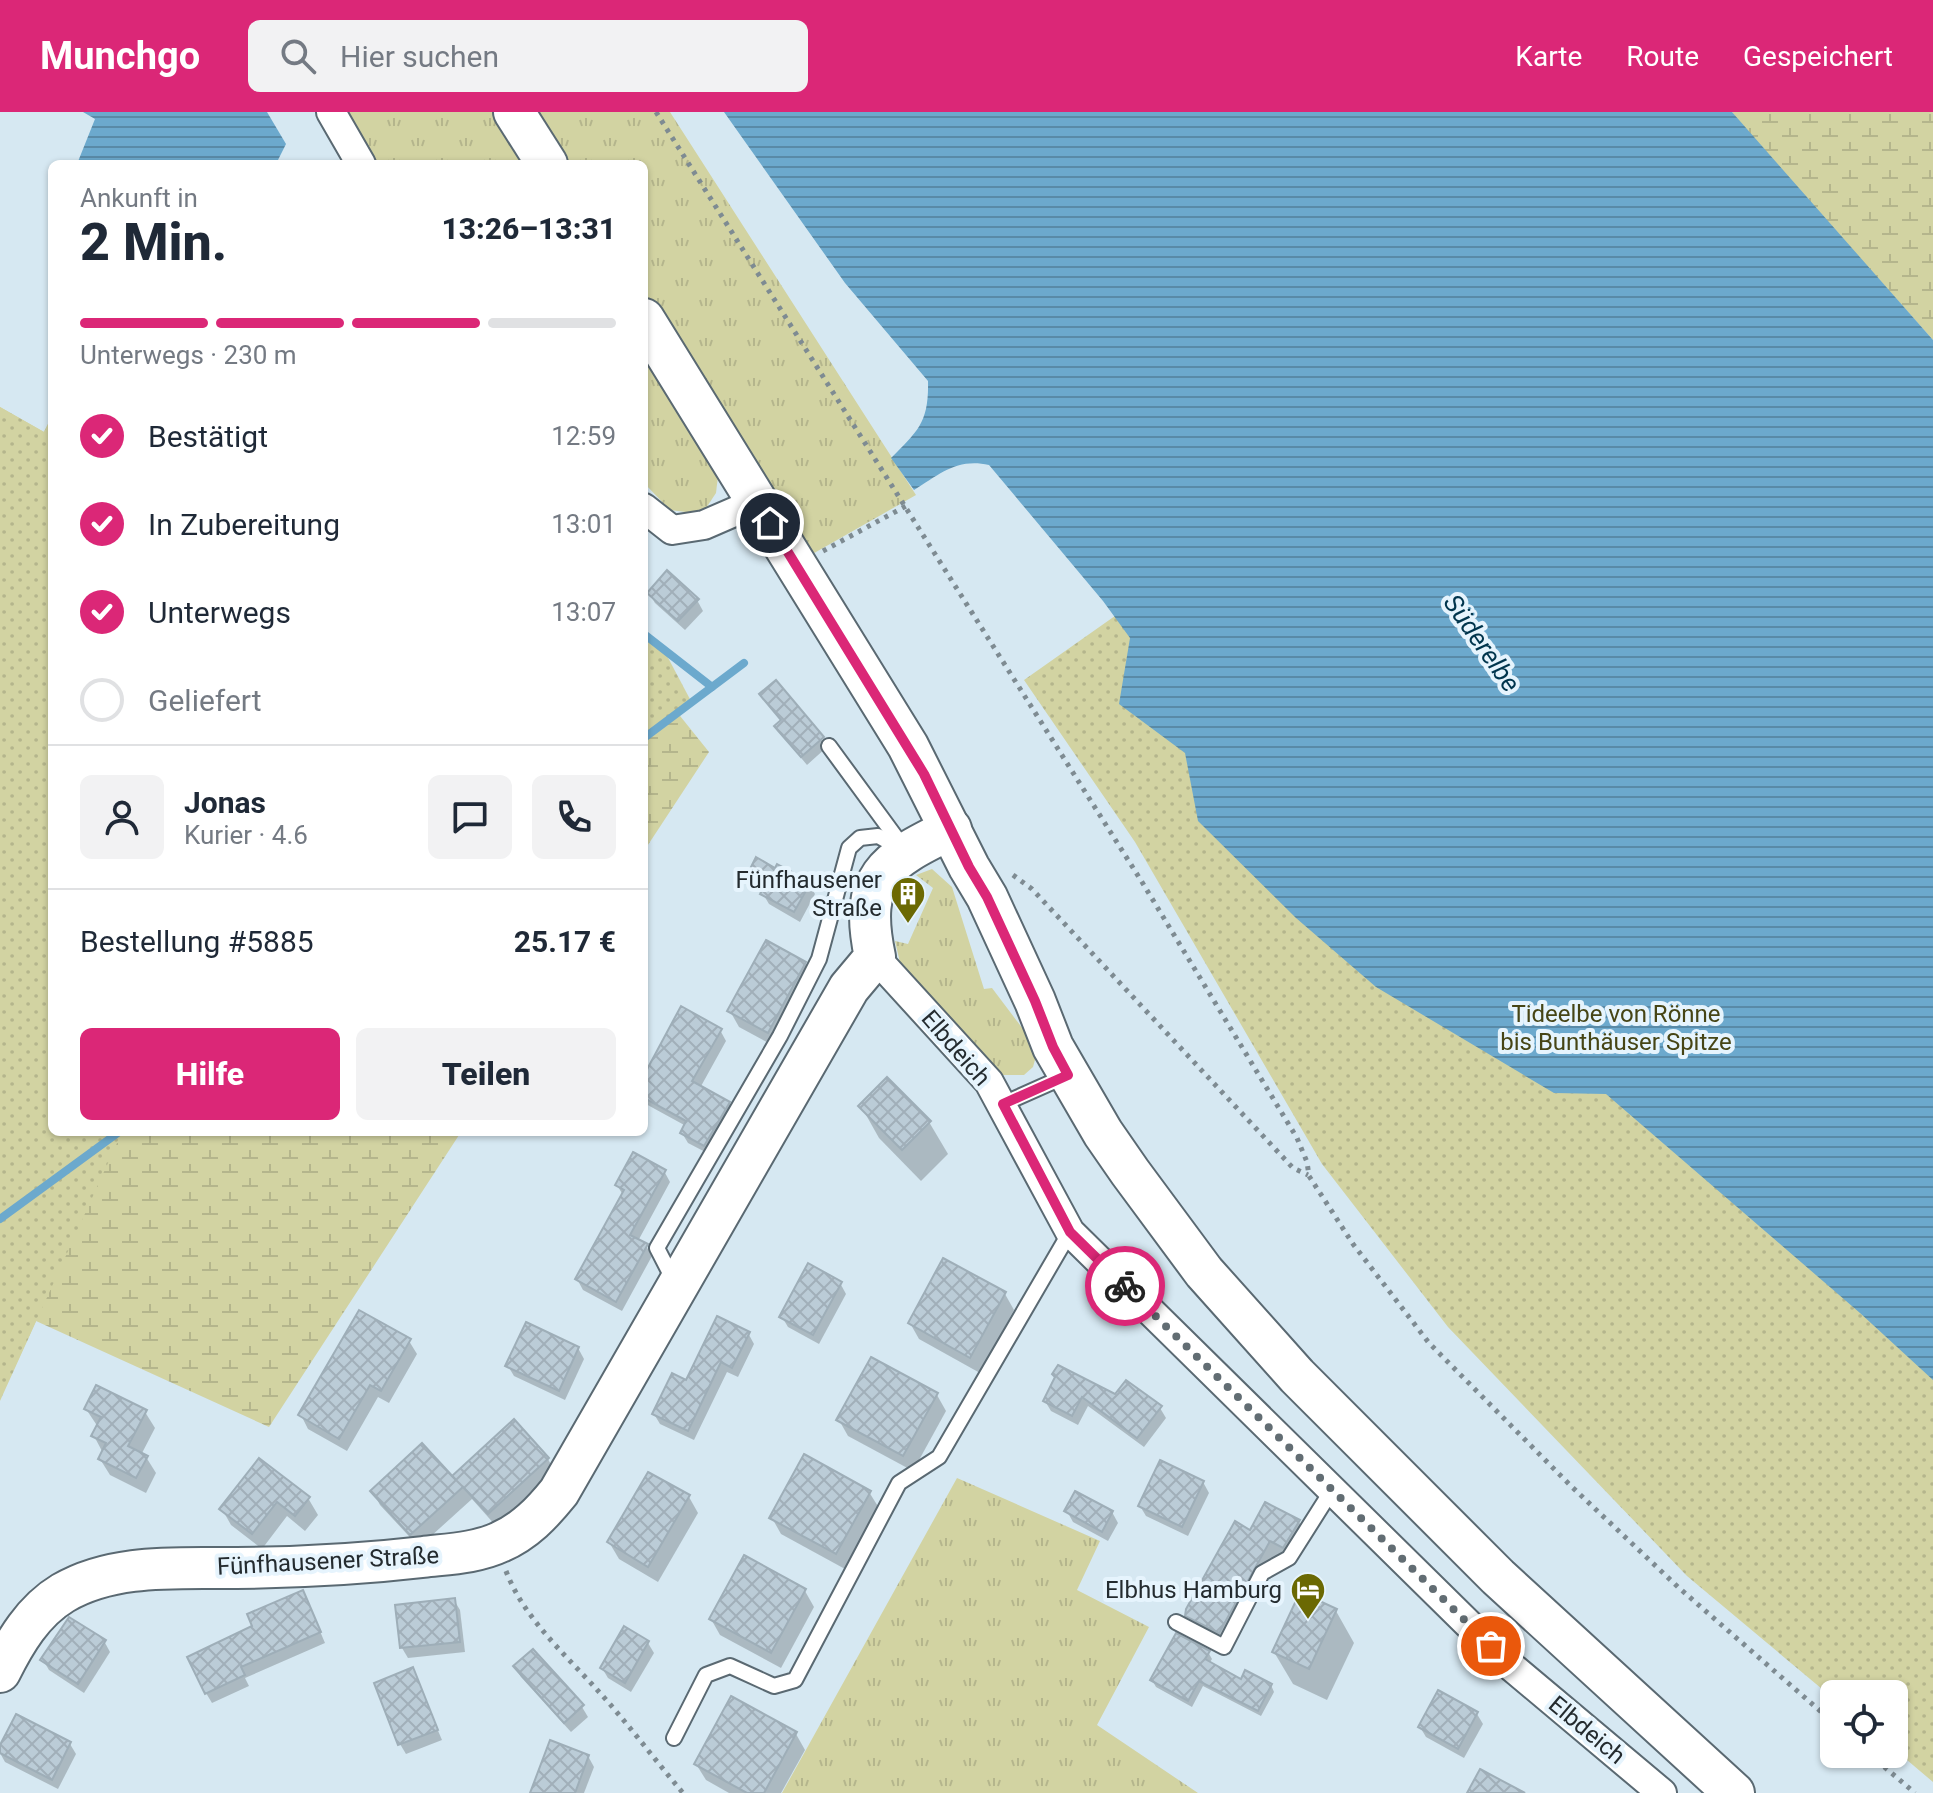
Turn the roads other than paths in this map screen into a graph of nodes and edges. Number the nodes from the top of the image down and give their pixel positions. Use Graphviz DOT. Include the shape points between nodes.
graph roads {
  1 [pos="331,112"];
  2 [pos="514,112"];
  3 [pos="359,160"];
  4 [pos="544,160"];
  5 [pos="648,325"];
  6 [pos="757,502"];
  7 [pos="648,511"];
  8 [pos="829,746"];
  9 [pos="951,829"];
  10 [pos="905,851"];
  11 [pos="875,957"];
  12 [pos="1060,1061"];
  13 [pos="1003,1104"];
  14 [pos="1070,1232"];
  15 [pos="677,1286"];
  16 [pos="1332,1490"];
  17 [pos="1176,1622"];
  18 [pos="0,1672"];
  19 [pos="674,1738"];
  20 [pos="1662,1793"];
  21 [pos="1734,1793"];
  1 -- 3 [label="street"];
  2 -- 4 [label="street"];
  5 -- 6 [label="street"];
  6 -- 7 [label="street" via="704,525 672,530"];
  6 -- 9 [label="street" via="924,774"];
  8 -- 10 [label="lane"];
  9 -- 10 [label="street"];
  9 -- 12 [label="street" via="969,867 996,968"];
  10 -- 11 [label="street" via="892,860 875,890"];
  10 -- 15 [label="lane" via="878,836 860,838 849,848 819,959 657,1248"];
  11 -- 13 [label="street, Elbdeich"];
  11 -- 15 [label="street, Fünfhausener Straße" via="849,988"];
  12 -- 13 [label="lane"];
  12 -- 21 [label="street" via="1103,1133 1204,1272 1297,1376 1498,1577"];
  13 -- 14 [label="street, Elbdeich"];
  14 -- 16 [label="street, Elbdeich"];
  14 -- 19 [label="lane" via="939,1457 899,1483 795,1680 774,1686 730,1666 706,1675"];
  15 -- 18 [label="street, Fünfhausener Straße" via="559,1492 530,1524 496,1544 356,1565 120,1573 64,1593 38,1613"];
  16 -- 17 [label="lane" via="1289,1558 1262,1573 1224,1647"];
  16 -- 20 [label="street, Elbdeich" via="1513,1668"];
}
